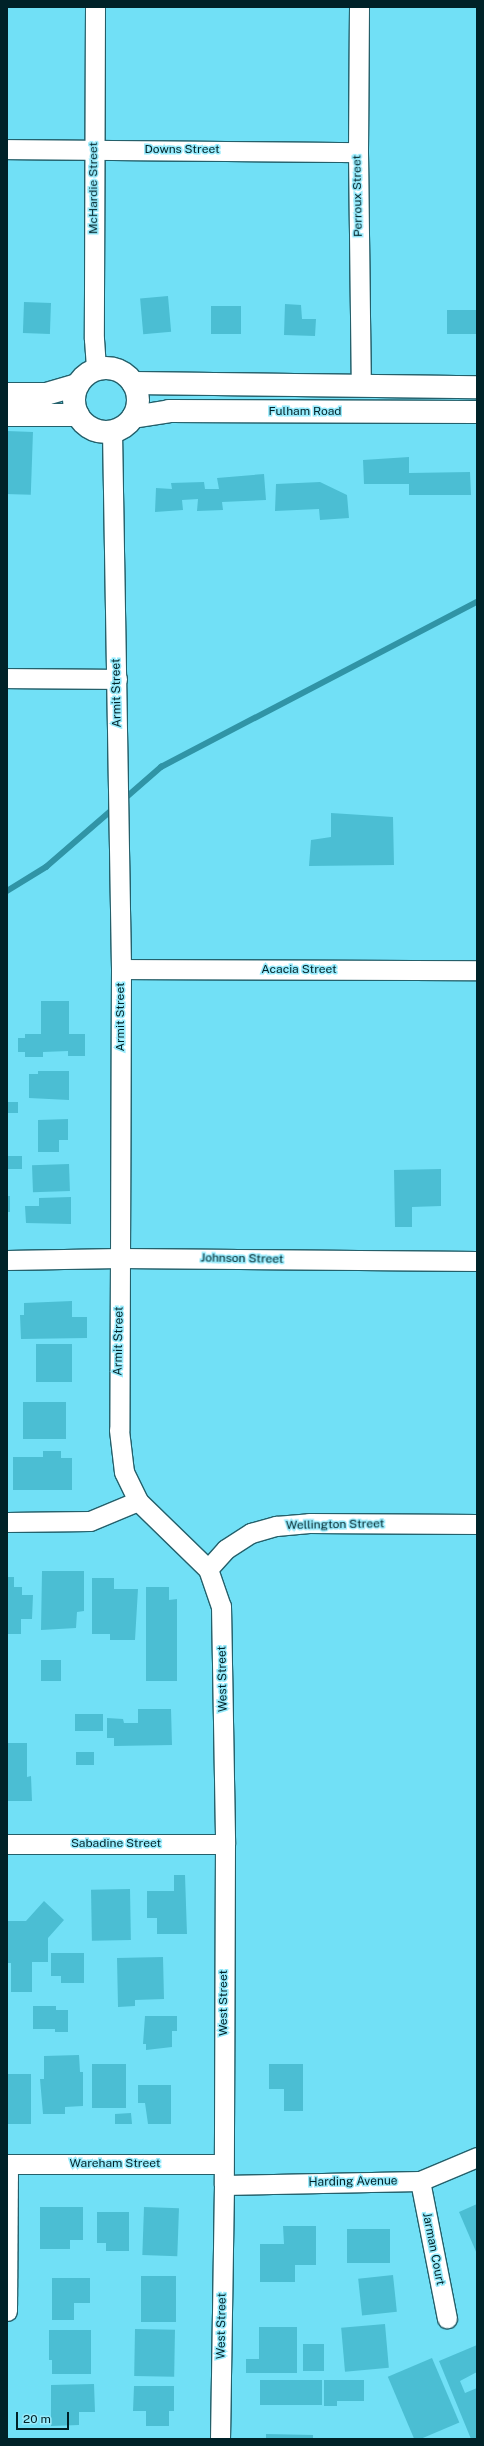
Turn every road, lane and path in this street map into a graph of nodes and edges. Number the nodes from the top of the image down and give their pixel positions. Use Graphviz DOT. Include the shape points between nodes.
graph roads {
  1 [pos="95,7"];
  2 [pos="359,7"];
  3 [pos="7,149"];
  4 [pos="94,150"];
  5 [pos="358,152"];
  6 [pos="96,370"];
  7 [pos="133,383"];
  8 [pos="78,385"];
  9 [pos="361,386"];
  10 [pos="477,387"];
  11 [pos="7,394"];
  12 [pos="477,412"];
  13 [pos="7,415"];
  14 [pos="78,415"];
  15 [pos="133,417"];
  16 [pos="112,432"];
  17 [pos="7,678"];
  18 [pos="117,679"];
  19 [pos="121,969"];
  20 [pos="477,970"];
  21 [pos="120,1258"];
  22 [pos="7,1260"];
  23 [pos="477,1261"];
  24 [pos="138,1501"];
  25 [pos="7,1522"];
  26 [pos="477,1524"];
  27 [pos="208,1569"];
  28 [pos="7,1844"];
  29 [pos="225,1844"];
  30 [pos="477,2157"];
  31 [pos="7,2164"];
  32 [pos="223,2164"];
  33 [pos="420,2180"];
  34 [pos="224,2185"];
  35 [pos="7,2311"];
  36 [pos="447,2318"];
  37 [pos="220,2439"];
  1 -- 4 [label="street, McHardie Street"];
  2 -- 5 [label="street, Perroux Street"];
  3 -- 4 [label="street, Downs Street"];
  4 -- 5 [label="street, Downs Street"];
  4 -- 6 [label="street, McHardie Street"];
  5 -- 9 [label="street, Perroux Street"];
  6 -- 7 [label="street" via="113,369 123,373"];
  6 -- 8 [label="street" via="86,375"];
  7 -- 9 [label="street"];
  7 -- 15 [label="street" via="137,405"];
  8 -- 11 [label="street" via="46,394"];
  8 -- 14 [label="street" via="74,405"];
  9 -- 10 [label="street"];
  12 -- 15 [label="street, Fulham Road" via="168,411"];
  13 -- 14 [label="street"];
  14 -- 16 [label="street" via="90,428"];
  15 -- 16 [label="street"];
  16 -- 18 [label="street, Armit Street"];
  17 -- 18 [label="street"];
  18 -- 19 [label="street, Armit Street"];
  19 -- 20 [label="street, Acacia Street"];
  19 -- 21 [label="street, Armit Street"];
  21 -- 22 [label="street, Johnson Street"];
  21 -- 23 [label="street, Johnson Street"];
  21 -- 24 [label="street, Armit Street" via="120,1451 124,1472"];
  24 -- 25 [label="street" via="90,1521"];
  24 -- 27 [label="street, Armit Street"];
  26 -- 27 [label="street, Wellington Street" via="309,1523 276,1526 251,1533 226,1549"];
  27 -- 29 [label="street, West Street" via="221,1606"];
  28 -- 29 [label="street, Sabadine Street"];
  29 -- 32 [label="street, West Street"];
  30 -- 33 [label="street, Harding Avenue"];
  31 -- 32 [label="street, Wareham Street"];
  31 -- 35 [label="street"];
  32 -- 34 [label="street, West Street"];
  33 -- 34 [label="street, Harding Avenue"];
  33 -- 36 [label="street, Jarman Court"];
  34 -- 37 [label="street, West Street"];
}
